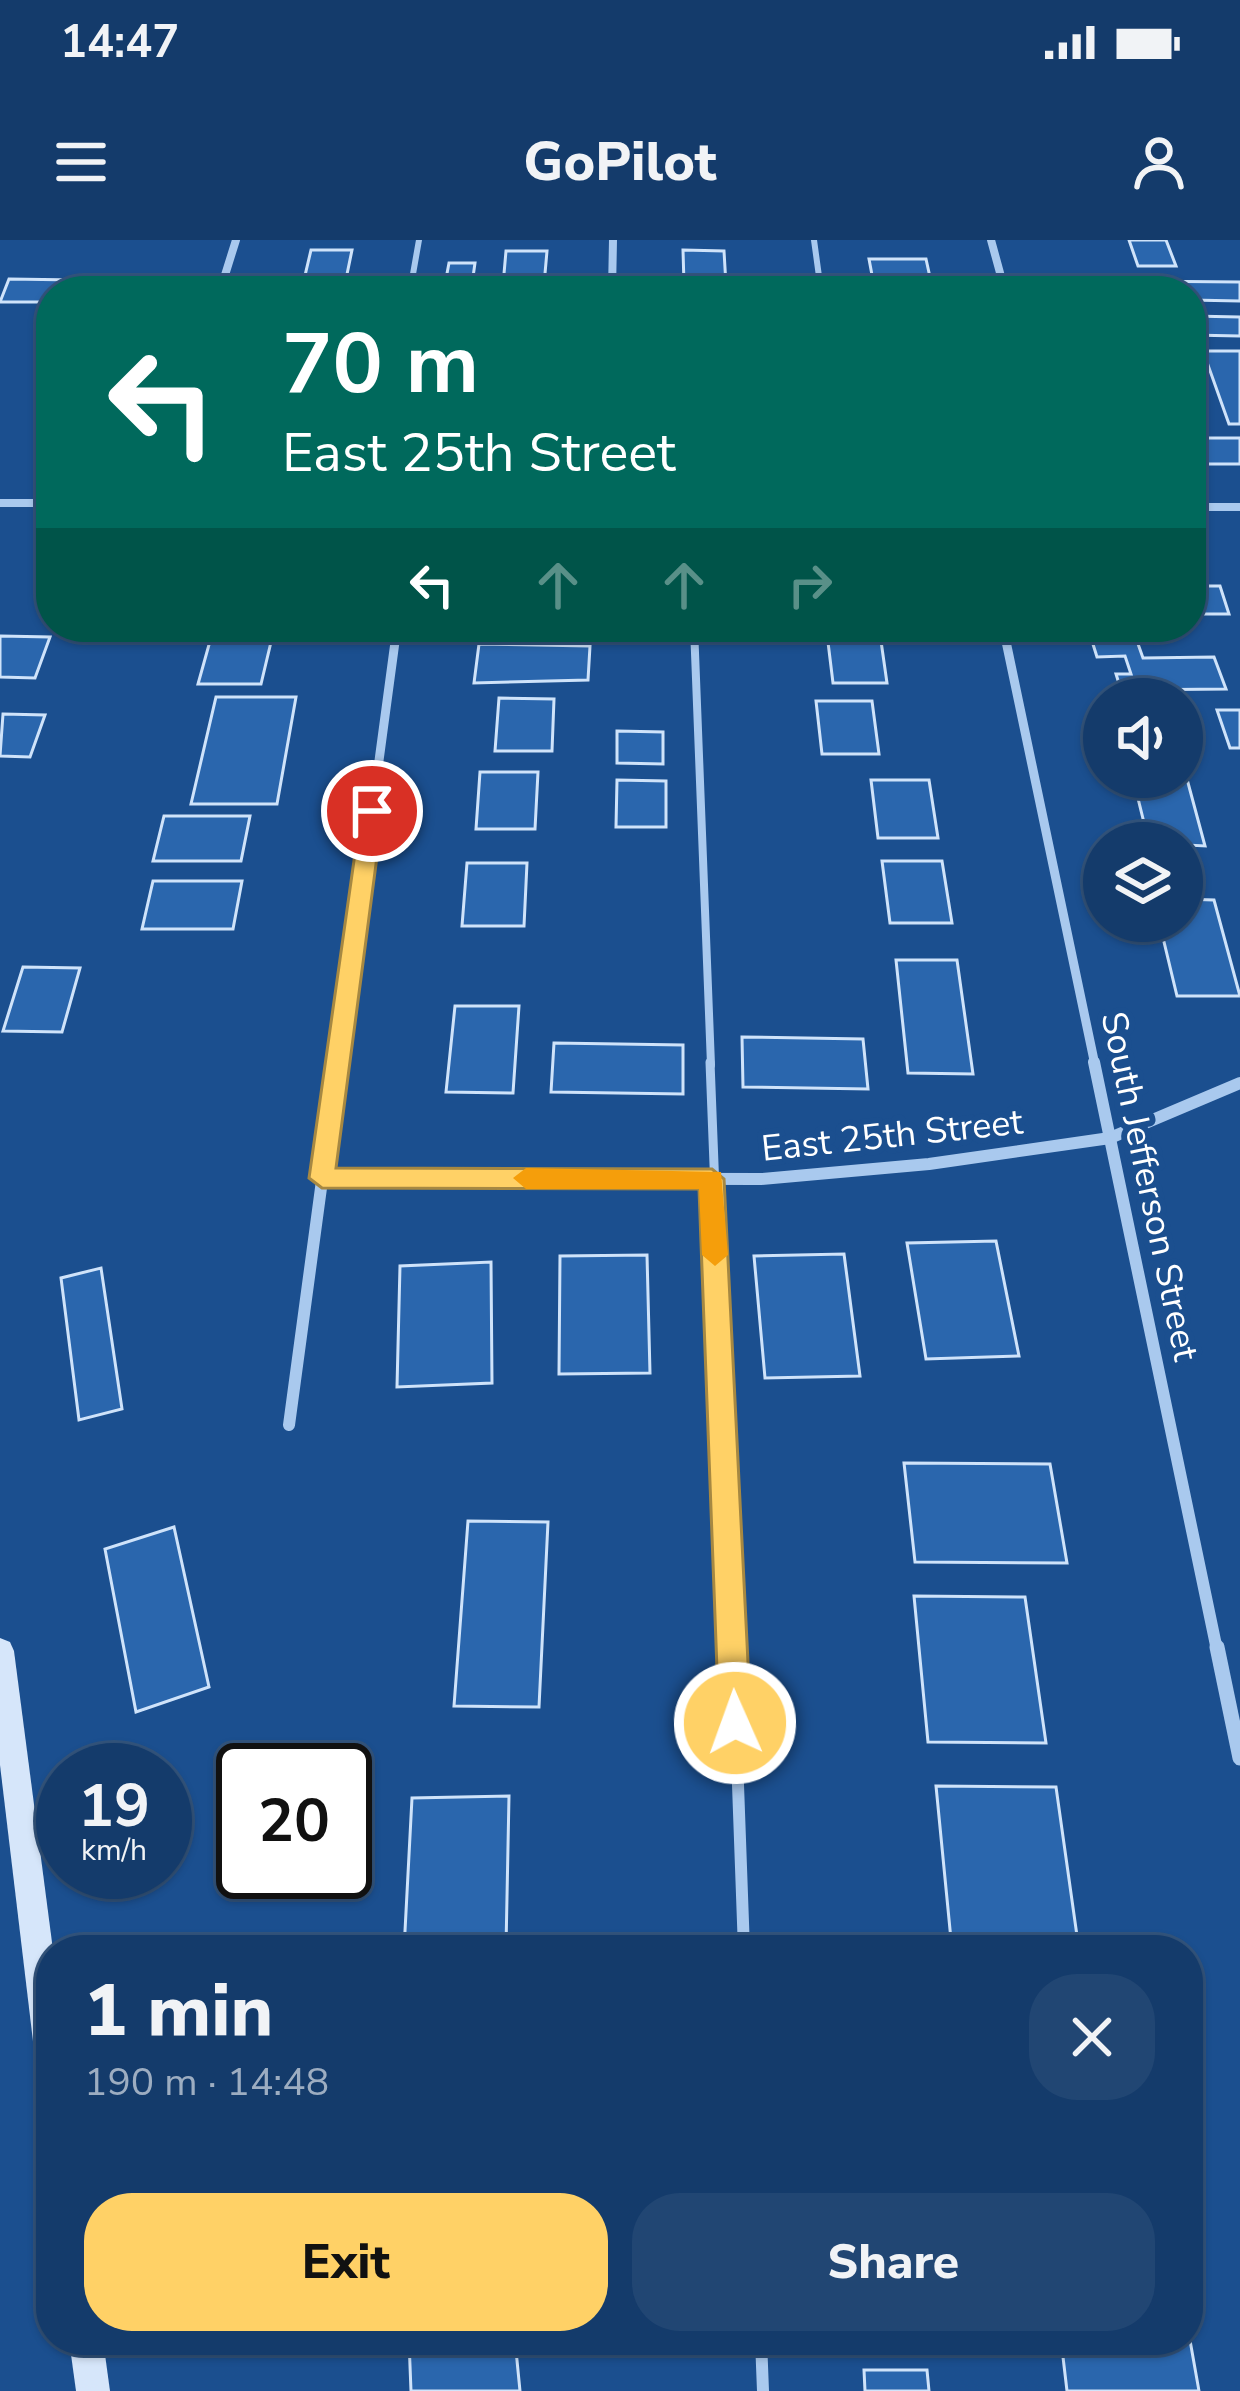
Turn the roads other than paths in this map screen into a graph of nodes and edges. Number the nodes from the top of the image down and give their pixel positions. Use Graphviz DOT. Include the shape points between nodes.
graph roads {
  1 [pos="236,240"];
  2 [pos="419,240"];
  3 [pos="613,240"];
  4 [pos="814,240"];
  5 [pos="991,240"];
  6 [pos="225,276"];
  7 [pos="413,276"];
  8 [pos="612,276"];
  9 [pos="818,276"];
  10 [pos="1001,276"];
  11 [pos="0,502"];
  12 [pos="36,503"];
  13 [pos="1206,507"];
  14 [pos="1240,508"];
  15 [pos="395,642"];
  16 [pos="694,642"];
  17 [pos="1006,642"];
  18 [pos="1240,1083"];
  19 [pos="1110,1138"];
  20 [pos="322,1178"];
  21 [pos="712,1179"];
  22 [pos="290,1425"];
  23 [pos="0,1651"];
  24 [pos="1240,1758"];
  25 [pos="744,1935"];
  26 [pos="36,1938"];
  27 [pos="88,2355"];
  28 [pos="762,2355"];
  29 [pos="93,2391"];
  30 [pos="763,2391"];
  1 -- 6 [label="street"];
  2 -- 7 [label="lane"];
  3 -- 8 [label="street"];
  4 -- 9 [label="lane"];
  5 -- 10 [label="street"];
  11 -- 12 [label="street"];
  13 -- 14 [label="street"];
  15 -- 20 [label="street"];
  16 -- 21 [label="lane"];
  17 -- 19 [label="street, South Jefferson Street"];
  18 -- 19 [label="street, East 25th Street"];
  19 -- 21 [label="street, East 25th Street" via="929,1164"];
  19 -- 24 [label="street, South Jefferson Street"];
  20 -- 21 [label="street, East 25th Street"];
  20 -- 22 [label="street"];
  21 -- 25 [label="lane"];
  23 -- 26 [label="street"];
  27 -- 29 [label="street"];
  28 -- 30 [label="lane"];
}
